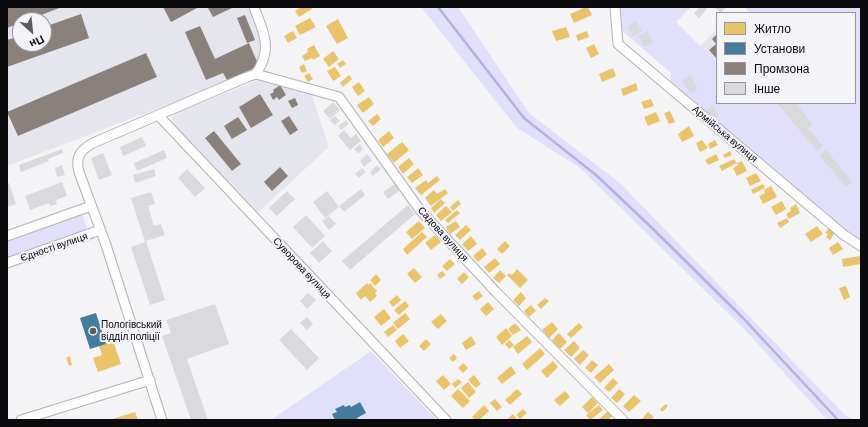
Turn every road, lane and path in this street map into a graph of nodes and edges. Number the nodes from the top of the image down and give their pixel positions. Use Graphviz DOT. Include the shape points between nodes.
graph roads {
  1 [pos="254,7"];
  2 [pos="615,7"];
  3 [pos="256,74"];
  4 [pos="158,115"];
  5 [pos="91,206"];
  6 [pos="100,230"];
  7 [pos="7,236"];
  8 [pos="861,246"];
  9 [pos="7,263"];
  10 [pos="150,380"];
  11 [pos="21,420"];
  12 [pos="162,420"];
  13 [pos="446,420"];
  14 [pos="623,420"];
  1 -- 3 [label="street" via="266,46 265,57"];
  2 -- 8 [label="street, Армійська вулиця" via="618,44 844,235"];
  3 -- 4 [label="street"];
  3 -- 14 [label="street, Садова вулиця" via="339,96 420,210 496,292"];
  4 -- 5 [label="street" via="93,143 81,151 77,160 78,168"];
  4 -- 13 [label="street, Суворова вулиця"];
  5 -- 6 [label="street"];
  5 -- 7 [label="street"];
  6 -- 9 [label="street, Єдності вулиця"];
  6 -- 10 [label="street"];
  10 -- 11 [label="street"];
  10 -- 12 [label="street"];
}
